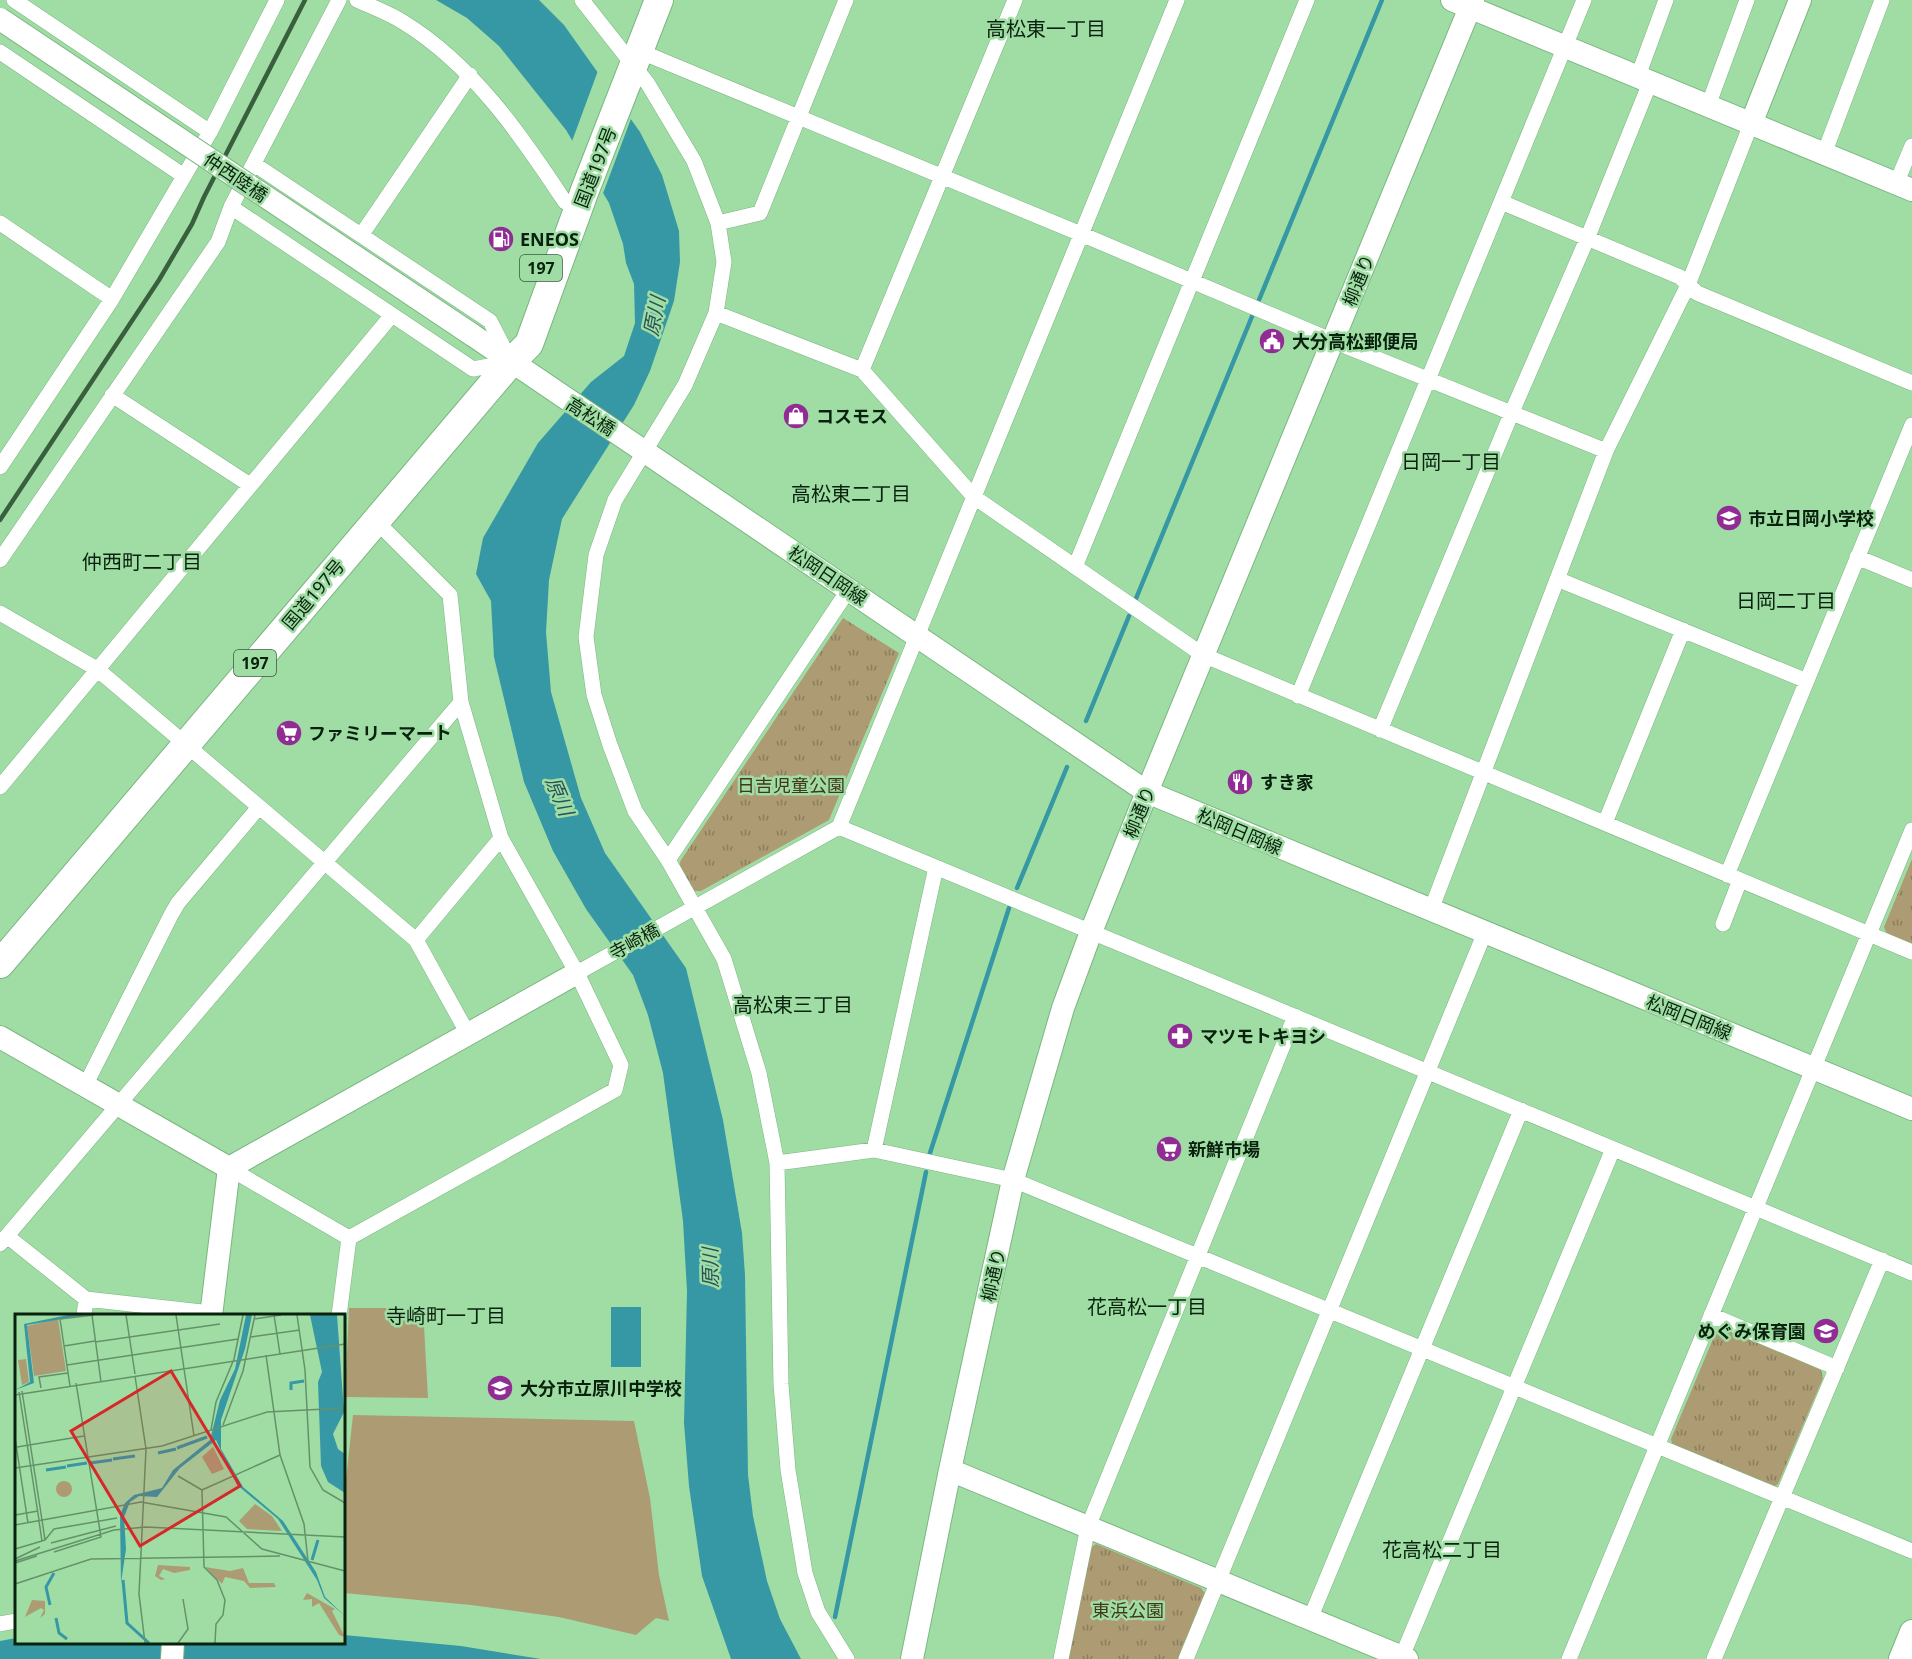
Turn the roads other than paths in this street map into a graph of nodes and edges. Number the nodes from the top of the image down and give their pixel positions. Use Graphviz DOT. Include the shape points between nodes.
graph roads {
  1 [pos="14,0"];
  2 [pos="277,0"];
  3 [pos="339,0"];
  4 [pos="357,0"];
  5 [pos="582,0"];
  6 [pos="643,0"];
  7 [pos="658,0"];
  8 [pos="846,0"];
  9 [pos="1015,0"];
  10 [pos="1177,0"];
  11 [pos="1307,0"];
  12 [pos="1584,0"];
  13 [pos="1666,0"];
  14 [pos="1747,0"];
  15 [pos="1799,0"];
  16 [pos="1882,0"];
  17 [pos="1465,2"];
  18 [pos="0,20"];
  19 [pos="1564,46"];
  20 [pos="0,52"];
  21 [pos="628,64"];
  22 [pos="470,75"];
  23 [pos="1644,80"];
  24 [pos="1708,106"];
  25 [pos="799,117"];
  26 [pos="1751,124"];
  27 [pos="210,132"];
  28 [pos="1912,146"];
  29 [pos="1824,154"];
  30 [pos="254,164"];
  31 [pos="184,176"];
  32 [pos="942,176"];
  33 [pos="1904,187"];
  34 [pos="575,189"];
  35 [pos="1501,202"];
  36 [pos="231,207"];
  37 [pos="718,223"];
  38 [pos="0,224"];
  39 [pos="362,234"];
  40 [pos="1082,234"];
  41 [pos="1587,238"];
  42 [pos="1192,281"];
  43 [pos="1688,285"];
  44 [pos="112,299"];
  45 [pos="716,313"];
  46 [pos="392,315"];
  47 [pos="1333,341"];
  48 [pos="511,362"];
  49 [pos="862,370"];
  50 [pos="1428,379"];
  51 [pos="1912,383"];
  52 [pos="112,395"];
  53 [pos="1512,412"];
  54 [pos="1912,424"];
  55 [pos="636,446"];
  56 [pos="1606,451"];
  57 [pos="0,467"];
  58 [pos="250,485"];
  59 [pos="974,498"];
  60 [pos="376,521"];
  61 [pos="1857,557"];
  62 [pos="0,560"];
  63 [pos="1075,567"];
  64 [pos="1557,579"];
  65 [pos="1912,580"];
  66 [pos="849,589"];
  67 [pos="0,613"];
  68 [pos="1683,630"];
  69 [pos="917,635"];
  70 [pos="1203,655"];
  71 [pos="98,669"];
  72 [pos="1807,681"];
  73 [pos="1298,696"];
  74 [pos="461,702"];
  75 [pos="1380,730"];
  76 [pos="186,745"];
  77 [pos="1483,773"];
  78 [pos="0,787"];
  79 [pos="1147,792"];
  80 [pos="260,807"];
  81 [pos="1605,824"];
  82 [pos="839,827"];
  83 [pos="1912,830"];
  84 [pos="501,838"];
  85 [pos="668,860"];
  86 [pos="324,862"];
  87 [pos="936,867"];
  88 [pos="1734,877"];
  89 [pos="694,907"];
  90 [pos="1431,910"];
  91 [pos="1724,924"];
  92 [pos="1091,932"];
  93 [pos="1485,932"];
  94 [pos="1869,934"];
  95 [pos="416,940"];
  96 [pos="1912,952"];
  97 [pos="0,964"];
  98 [pos="587,967"];
  99 [pos="1295,1016"];
  100 [pos="468,1034"];
  101 [pos="0,1037"];
  102 [pos="1813,1068"];
  103 [pos="1428,1072"];
  104 [pos="86,1086"];
  105 [pos="118,1105"];
  106 [pos="1912,1109"];
  107 [pos="1521,1110"];
  108 [pos="1613,1149"];
  109 [pos="874,1150"];
  110 [pos="777,1163"];
  111 [pos="229,1168"];
  112 [pos="1013,1180"];
  113 [pos="1756,1208"];
  114 [pos="349,1238"];
  115 [pos="4,1240"];
  116 [pos="1198,1256"];
  117 [pos="1882,1260"];
  118 [pos="1912,1273"];
  119 [pos="86,1299"];
  120 [pos="1329,1310"];
  121 [pos="84,1314"];
  122 [pos="211,1314"];
  123 [pos="339,1314"];
  124 [pos="1711,1315"];
  125 [pos="1422,1349"];
  126 [pos="1837,1368"];
  127 [pos="1514,1387"];
  128 [pos="1657,1446"];
  129 [pos="950,1470"];
  130 [pos="1782,1497"];
  131 [pos="1088,1527"];
  132 [pos="1912,1551"];
  133 [pos="1218,1581"];
  134 [pos="1311,1619"];
  135 [pos="15,1621"];
  136 [pos="0,1624"];
  137 [pos="1912,1632"];
  138 [pos="173,1644"];
  139 [pos="1403,1658"];
  140 [pos="171,1659"];
  141 [pos="847,1659"];
  142 [pos="912,1659"];
  143 [pos="1061,1659"];
  144 [pos="1186,1659"];
  145 [pos="1569,1659"];
  146 [pos="1714,1659"];
  147 [pos="1901,1659"];
  1 -- 27 [label="street"];
  2 -- 27 [label="street"];
  3 -- 30 [label="street"];
  4 -- 22 [label="street" via="403,21"];
  5 -- 21 [label="street"];
  6 -- 21 [label="highway, 国道197号 / 197"];
  7 -- 21 [label="highway, 国道197号 / 197"];
  8 -- 25 [label="street"];
  9 -- 32 [label="street"];
  10 -- 40 [label="street"];
  11 -- 42 [label="street"];
  12 -- 19 [label="street"];
  13 -- 23 [label="street" via="1641,68"];
  14 -- 24 [label="street"];
  15 -- 26 [label="street"];
  16 -- 29 [label="street"];
  17 -- 19 [label="street"];
  17 -- 47 [label="street, 柳通り"];
  18 -- 48 [label="street, 仲西陸橋, bridge"];
  19 -- 23 [label="street"];
  19 -- 35 [label="street"];
  20 -- 31 [label="street"];
  21 -- 25 [label="street"];
  21 -- 34 [label="highway, 国道197号 / 197"];
  21 -- 37 [label="street" via="648,84 694,160"];
  22 -- 34 [label="street" via="543,168"];
  22 -- 39 [label="street"];
  23 -- 24 [label="street"];
  23 -- 41 [label="street" via="1647,90"];
  24 -- 26 [label="street"];
  25 -- 32 [label="street"];
  25 -- 37 [label="street" via="760,213"];
  26 -- 29 [label="street"];
  26 -- 43 [label="street"];
  27 -- 31 [label="street"];
  28 -- 33 [label="street"];
  29 -- 33 [label="street"];
  30 -- 36 [label="street"];
  30 -- 39 [label="street"];
  31 -- 44 [label="street"];
  32 -- 40 [label="street"];
  32 -- 49 [label="street"];
  34 -- 48 [label="highway, 国道197号 / 197" via="529,344"];
  35 -- 41 [label="street"];
  35 -- 50 [label="street"];
  36 -- 46 [label="street"];
  36 -- 52 [label="street" via="218,242"];
  37 -- 45 [label="street" via="724,262"];
  38 -- 44 [label="street"];
  39 -- 48 [label="street" via="490,321"];
  40 -- 42 [label="street"];
  40 -- 59 [label="street"];
  41 -- 43 [label="street"];
  41 -- 53 [label="street"];
  42 -- 47 [label="street"];
  42 -- 63 [label="street"];
  43 -- 51 [label="street" via="1697,293"];
  43 -- 56 [label="street"];
  44 -- 57 [label="street"];
  45 -- 49 [label="street"];
  45 -- 55 [label="street" via="686,385"];
  46 -- 48 [label="street" via="473,369"];
  46 -- 58 [label="street"];
  47 -- 50 [label="street"];
  47 -- 70 [label="street, 柳通り"];
  48 -- 55 [label="street, 高松橋"];
  48 -- 60 [label="highway, 国道197号 / 197"];
  49 -- 59 [label="street"];
  50 -- 53 [label="street"];
  50 -- 73 [label="street"];
  52 -- 58 [label="street"];
  52 -- 62 [label="street"];
  53 -- 56 [label="street"];
  53 -- 75 [label="street"];
  54 -- 61 [label="street"];
  55 -- 66 [label="street, 松岡日岡線"];
  55 -- 85 [label="street" via="596,555 586,637 594,695 610,745 635,811"];
  56 -- 64 [label="street"];
  58 -- 71 [label="street"];
  59 -- 63 [label="street"];
  59 -- 69 [label="street"];
  60 -- 74 [label="street" via="450,595"];
  60 -- 76 [label="highway, 国道197号 / 197"];
  61 -- 65 [label="street"];
  61 -- 72 [label="street"];
  63 -- 70 [label="street"];
  64 -- 68 [label="street"];
  64 -- 77 [label="street"];
  66 -- 69 [label="street, 松岡日岡線"];
  66 -- 85 [label="street"];
  67 -- 71 [label="street"];
  68 -- 72 [label="street"];
  68 -- 81 [label="street"];
  69 -- 79 [label="street, 松岡日岡線"];
  69 -- 82 [label="street"];
  70 -- 73 [label="street"];
  70 -- 79 [label="street, 柳通り"];
  71 -- 76 [label="street"];
  71 -- 78 [label="street"];
  72 -- 88 [label="street"];
  73 -- 75 [label="street"];
  74 -- 84 [label="street"];
  74 -- 86 [label="street"];
  75 -- 77 [label="street"];
  76 -- 80 [label="street"];
  76 -- 97 [label="highway, 国道197号 / 197"];
  77 -- 81 [label="street"];
  77 -- 90 [label="street"];
  79 -- 90 [label="street, 松岡日岡線"];
  79 -- 92 [label="street, 柳通り"];
  80 -- 86 [label="street"];
  80 -- 104 [label="street" via="175,909"];
  81 -- 88 [label="street"];
  82 -- 87 [label="street"];
  82 -- 89 [label="street, 寺崎橋"];
  83 -- 94 [label="street"];
  84 -- 95 [label="street"];
  84 -- 98 [label="street"];
  85 -- 89 [label="street"];
  86 -- 95 [label="street"];
  86 -- 105 [label="street"];
  87 -- 92 [label="street"];
  87 -- 109 [label="street"];
  88 -- 91 [label="street"];
  88 -- 94 [label="street"];
  89 -- 98 [label="street, 寺崎橋"];
  89 -- 110 [label="street" via="724,959 759,1073"];
  90 -- 93 [label="street, 松岡日岡線"];
  92 -- 99 [label="street"];
  92 -- 112 [label="street, 柳通り" via="1063,1008"];
  93 -- 102 [label="street, 松岡日岡線"];
  93 -- 103 [label="street"];
  94 -- 96 [label="street"];
  94 -- 102 [label="street"];
  95 -- 100 [label="street"];
  98 -- 100 [label="street"];
  98 -- 114 [label="street" via="621,1065 615,1090"];
  99 -- 103 [label="street"];
  99 -- 116 [label="street"];
  100 -- 111 [label="street"];
  101 -- 104 [label="street"];
  102 -- 106 [label="street, 松岡日岡線"];
  102 -- 113 [label="street"];
  103 -- 107 [label="street"];
  103 -- 120 [label="street"];
  104 -- 105 [label="street"];
  105 -- 111 [label="street"];
  105 -- 115 [label="street"];
  107 -- 108 [label="street"];
  107 -- 125 [label="street"];
  108 -- 113 [label="street"];
  108 -- 127 [label="street"];
  109 -- 110 [label="street"];
  109 -- 112 [label="street"];
  110 -- 141 [label="street" via="781,1384 788,1470 805,1573 818,1612"];
  111 -- 114 [label="street"];
  111 -- 122 [label="street"];
  112 -- 116 [label="street"];
  112 -- 129 [label="street, 柳通り"];
  113 -- 117 [label="street"];
  113 -- 124 [label="street"];
  114 -- 123 [label="street"];
  115 -- 119 [label="street"];
  116 -- 120 [label="street"];
  116 -- 131 [label="street"];
  117 -- 118 [label="street"];
  117 -- 126 [label="street"];
  119 -- 121 [label="street"];
  119 -- 122 [label="street"];
  120 -- 125 [label="street"];
  120 -- 133 [label="street"];
  124 -- 126 [label="street"];
  124 -- 128 [label="street"];
  125 -- 127 [label="street"];
  125 -- 134 [label="street"];
  126 -- 130 [label="street"];
  127 -- 128 [label="street"];
  127 -- 139 [label="street"];
  128 -- 130 [label="street"];
  128 -- 145 [label="street"];
  129 -- 131 [label="street"];
  129 -- 142 [label="street, 柳通り"];
  130 -- 132 [label="street"];
  130 -- 146 [label="street"];
  131 -- 133 [label="street"];
  131 -- 143 [label="street"];
  133 -- 134 [label="street"];
  133 -- 144 [label="street"];
  134 -- 139 [label="street"];
  135 -- 136 [label="street"];
  137 -- 147 [label="main road"];
  138 -- 140 [label="street"];
}
